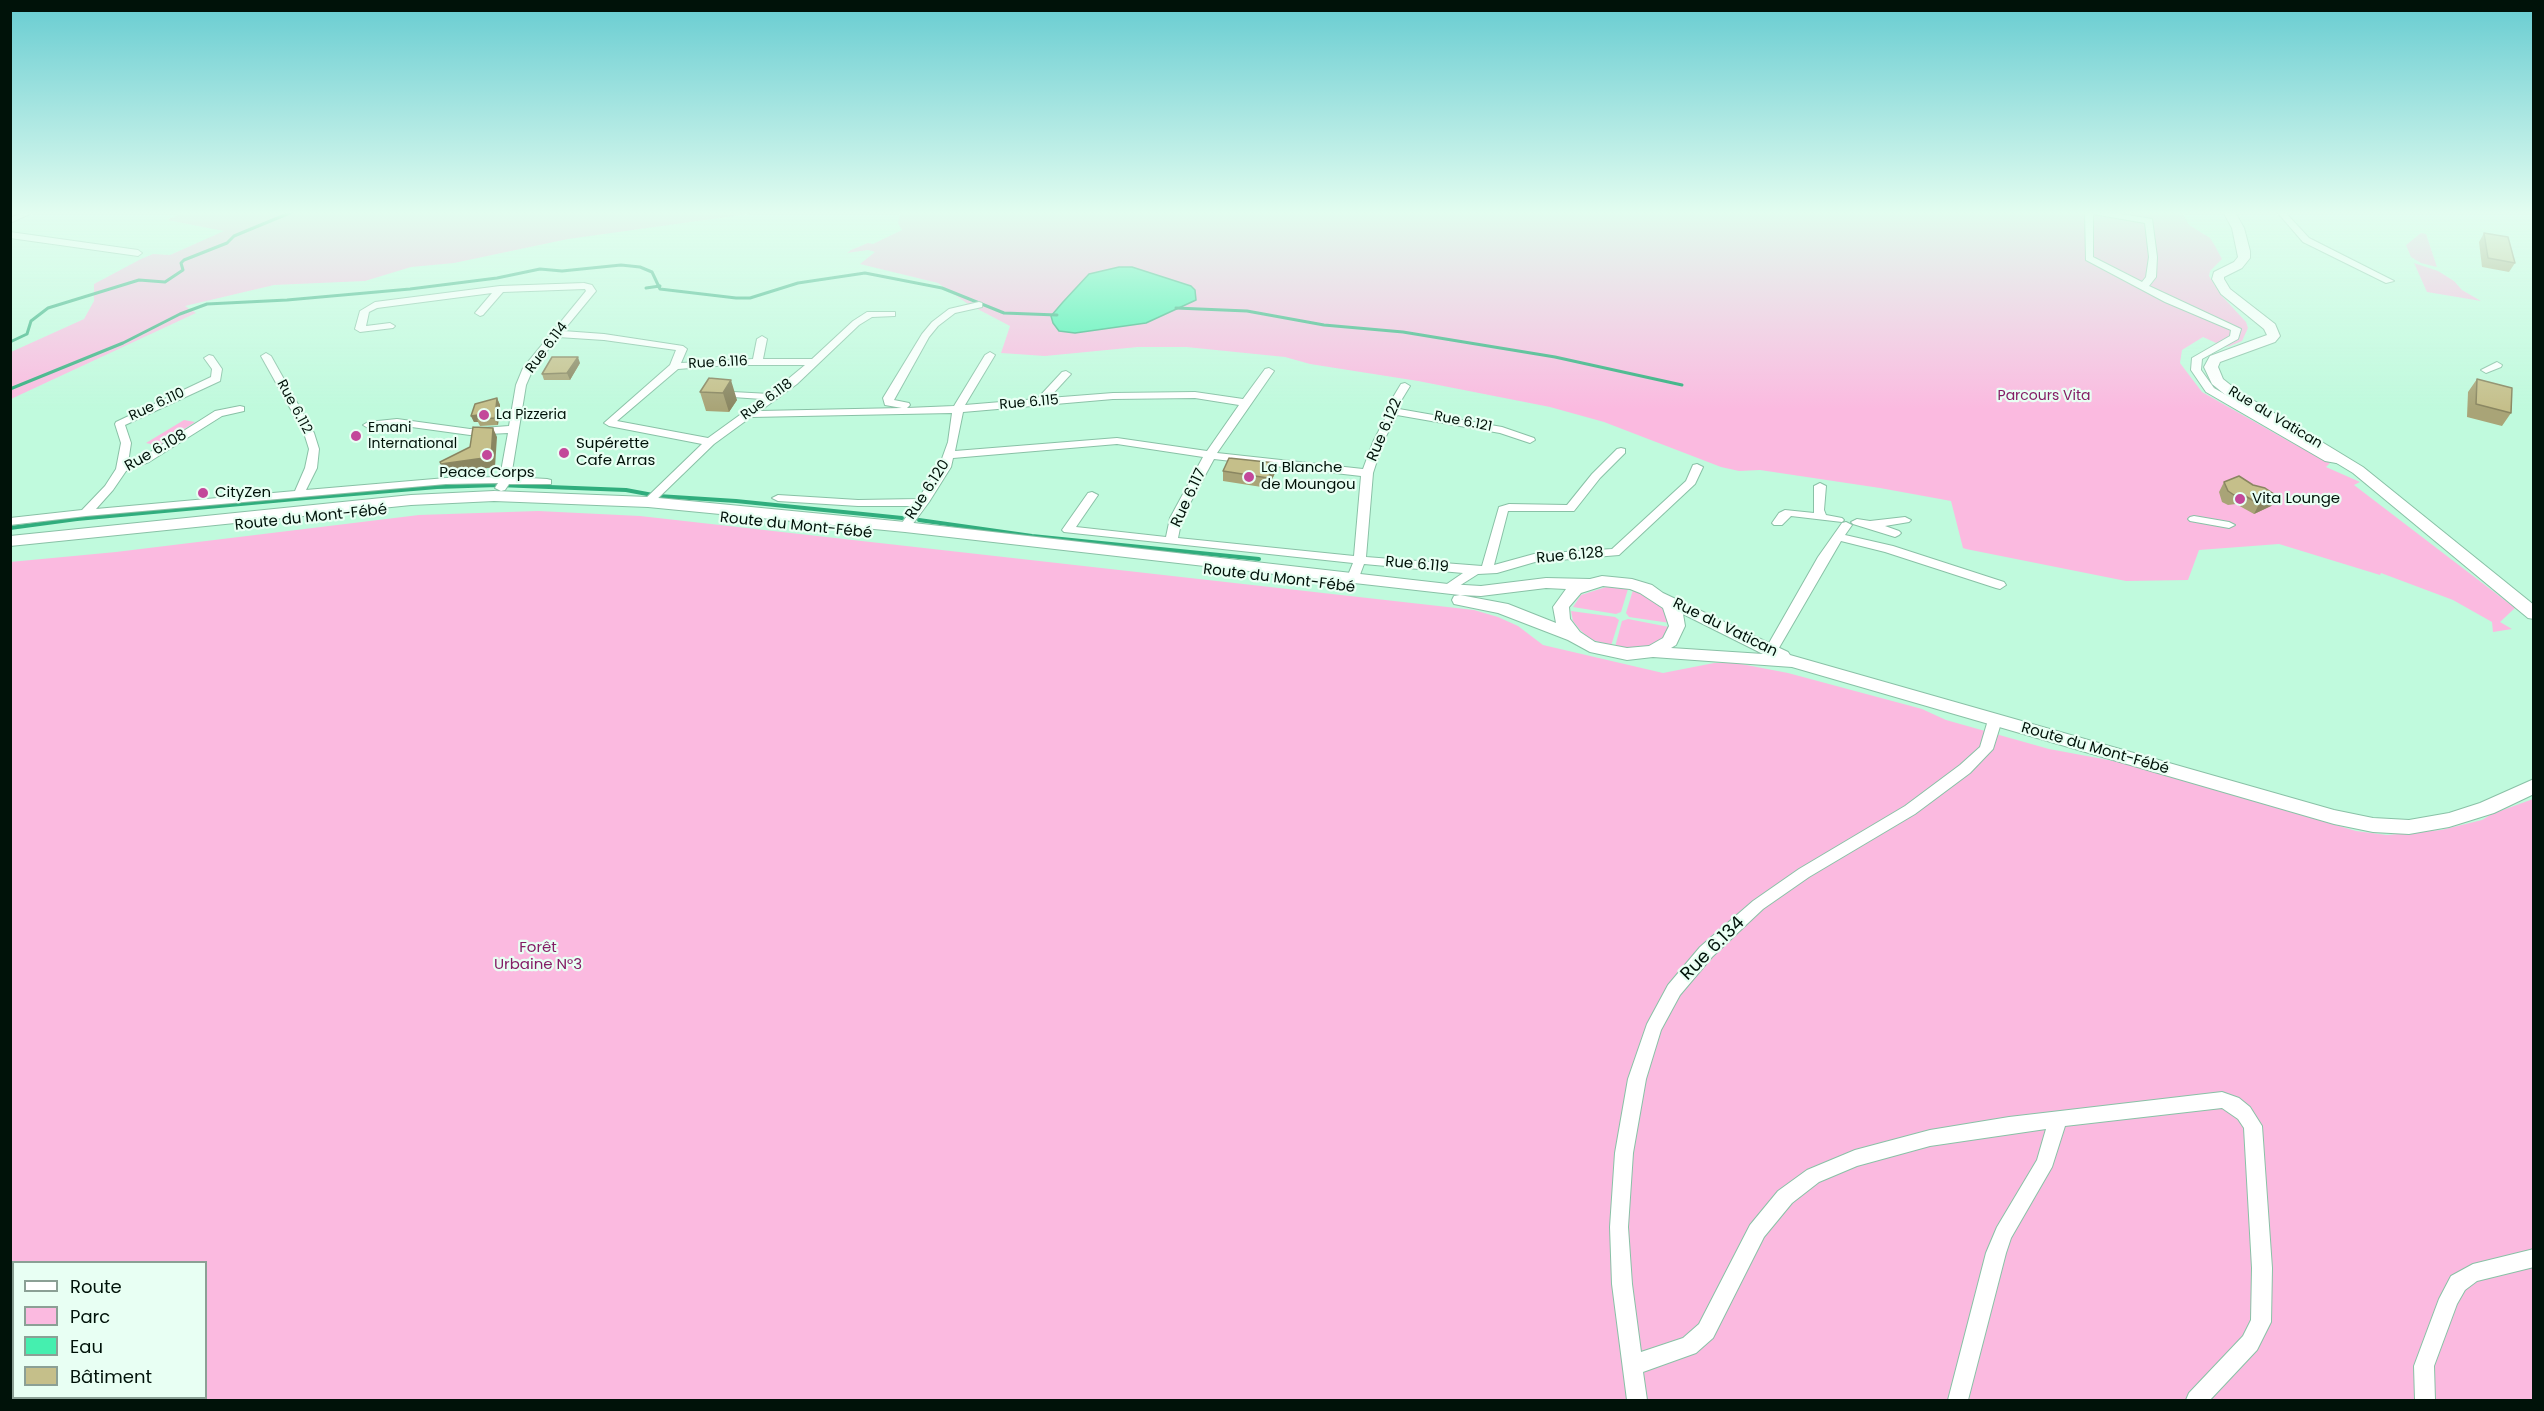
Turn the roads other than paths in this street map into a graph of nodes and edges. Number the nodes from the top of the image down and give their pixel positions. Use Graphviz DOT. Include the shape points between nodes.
graph roads {
  1 [pos="2128,278"];
  2 [pos="2150,278"];
  3 [pos="2218,278"];
  4 [pos="2385,278"];
  5 [pos="2389,280"];
  6 [pos="2144,286"];
  7 [pos="500,289"];
  8 [pos="979,305"];
  9 [pos="480,313"];
  10 [pos="892,314"];
  11 [pos="390,326"];
  12 [pos="557,334"];
  13 [pos="762,339"];
  14 [pos="990,355"];
  15 [pos="267,356"];
  16 [pos="209,358"];
  17 [pos="757,362"];
  18 [pos="814,362"];
  19 [pos="2497,365"];
  20 [pos="675,366"];
  21 [pos="2486,370"];
  22 [pos="1269,371"];
  23 [pos="1066,374"];
  24 [pos="1405,386"];
  25 [pos="718,393"];
  26 [pos="774,397"];
  27 [pos="1040,402"];
  28 [pos="1246,403"];
  29 [pos="930,409"];
  30 [pos="958,409"];
  31 [pos="240,410"];
  32 [pos="1394,411"];
  33 [pos="749,414"];
  34 [pos="368,425"];
  35 [pos="513,429"];
  36 [pos="1530,440"];
  37 [pos="710,442"];
  38 [pos="1622,451"];
  39 [pos="951,455"];
  40 [pos="1210,455"];
  41 [pos="2349,464"];
  42 [pos="1697,467"];
  43 [pos="122,469"];
  44 [pos="1367,473"];
  45 [pos="505,480"];
  46 [pos="547,482"];
  47 [pos="1820,486"];
  48 [pos="298,494"];
  49 [pos="1092,495"];
  50 [pos="494,496"];
  51 [pos="778,498"];
  52 [pos="648,502"];
  53 [pos="922,502"];
  54 [pos="86,513"];
  55 [pos="1822,517"];
  56 [pos="2194,519"];
  57 [pos="1905,520"];
  58 [pos="10,522"];
  59 [pos="1853,523"];
  60 [pos="1778,524"];
  61 [pos="2229,525"];
  62 [pos="904,527"];
  63 [pos="1895,533"];
  64 [pos="1840,537"];
  65 [pos="10,541"];
  66 [pos="1171,541"];
  67 [pos="10,548"];
  68 [pos="1360,560"];
  69 [pos="1481,571"];
  70 [pos="1352,580"];
  71 [pos="1588,584"];
  72 [pos="2000,585"];
  73 [pos="1448,589"];
  74 [pos="1658,595"];
  75 [pos="2534,614"];
  76 [pos="1574,636"];
  77 [pos="1771,650"];
  78 [pos="1653,651"];
  79 [pos="1792,661"];
  80 [pos="1995,720"];
  81 [pos="2534,786"];
  82 [pos="2058,1119"];
  83 [pos="2534,1258"];
  84 [pos="1633,1365"];
  85 [pos="1637,1401"];
  86 [pos="1958,1401"];
  87 [pos="2196,1401"];
  88 [pos="2425,1401"];
  1 -- 6 [label="street"];
  2 -- 6 [label="street"];
  3 -- 41 [label="street, Rue du Vatican" via="2225,291 2271,327 2274,336 2215,359 2211,367 2217,381"];
  4 -- 5 [label="street"];
  6 -- 41 [label="street" via="2236,330 2235,337 2197,358 2196,370 2219,398 2329,459"];
  7 -- 9 [label="street"];
  7 -- 11 [label="street" via="375,305 365,311 360,329"];
  7 -- 12 [label="street, Rue 6.114" via="589,287 591,291"];
  8 -- 29 [label="street" via="952,311 934,324 888,398 889,402"];
  10 -- 18 [label="street, Rue 6.118" via="870,314"];
  12 -- 20 [label="street" via="680,348"];
  12 -- 35 [label="street, Rue 6.114" via="528,368"];
  13 -- 17 [label="street"];
  14 -- 30 [label="street, Rue 6.120"];
  15 -- 48 [label="street, Rue 6.112" via="314,449 311,468"];
  16 -- 43 [label="street, Rue 6.110" via="217,369 216,379 122,422 126,443"];
  17 -- 18 [label="street, Rue 6.116"];
  17 -- 20 [label="street, Rue 6.116"];
  18 -- 26 [label="street, Rue 6.118"];
  19 -- 21 [label="street"];
  20 -- 37 [label="street, Rue 6.116" via="611,420 610,425"];
  22 -- 28 [label="street"];
  23 -- 27 [label="street"];
  24 -- 32 [label="street, Rue 6.122"];
  25 -- 26 [label="street"];
  26 -- 33 [label="street, Rue 6.118"];
  27 -- 28 [label="street, Rue 6.115" via="1195,395"];
  27 -- 30 [label="street, Rue 6.115"];
  28 -- 40 [label="street"];
  29 -- 30 [label="street, Rue 6.115"];
  29 -- 33 [label="street, Rue 6.115"];
  30 -- 39 [label="street, Rue 6.120"];
  31 -- 43 [label="street, Rue 6.108" via="219,413 145,460"];
  32 -- 36 [label="street, Rue 6.121" via="1502,430"];
  32 -- 44 [label="street, Rue 6.122"];
  33 -- 37 [label="street, Rue 6.118"];
  34 -- 35 [label="street" via="397,422 470,432"];
  35 -- 45 [label="street, Rue 6.114"];
  37 -- 52 [label="street, Rue 6.118"];
  38 -- 69 [label="street" via="1570,509 1503,509"];
  39 -- 40 [label="street, Rue 6.117" via="1117,441"];
  39 -- 53 [label="street, Rue 6.120"];
  40 -- 44 [label="street"];
  40 -- 66 [label="street, Rue 6.117" via="1176,519"];
  41 -- 75 [label="street, Rue du Vatican"];
  42 -- 69 [label="street, Rue 6.128" via="1690,482 1615,552 1534,558"];
  43 -- 54 [label="street, Rue 6.108"];
  44 -- 68 [label="street, Rue 6.122"];
  45 -- 46 [label="street"];
  45 -- 48 [label="street"];
  45 -- 50 [label="street, Rue 6.114"];
  47 -- 55 [label="street" via="1818,510"];
  48 -- 54 [label="street"];
  49 -- 66 [label="street" via="1068,530"];
  50 -- 52 [label="street, Route du Mont-Fébé"];
  50 -- 65 [label="street, Route du Mont-Fébé" via="327,507"];
  51 -- 53 [label="street" via="874,504"];
  52 -- 62 [label="street, Route du Mont-Fébé"];
  53 -- 62 [label="street, Rue 6.120"];
  54 -- 58 [label="street"];
  55 -- 59 [label="street"];
  55 -- 60 [label="street" via="1789,512 1783,514"];
  56 -- 61 [label="street"];
  57 -- 59 [label="street"];
  59 -- 63 [label="street"];
  59 -- 64 [label="street"];
  62 -- 70 [label="street, Route du Mont-Fébé"];
  64 -- 72 [label="street"];
  64 -- 77 [label="street" via="1824,557"];
  66 -- 68 [label="street, Rue 6.117"];
  67 -- 76 [label="street, Route du Mont-Fébé" via="410,508 561,505 899,536 1479,602"];
  68 -- 69 [label="street, Rue 6.119"];
  68 -- 70 [label="street, Rue 6.122"];
  69 -- 73 [label="street, Rue 6.128"];
  70 -- 73 [label="street, Route du Mont-Fébé"];
  71 -- 73 [label="street, Route du Mont-Fébé" via="1546,583 1481,591"];
  71 -- 74 [label="street" via="1617,581"];
  71 -- 76 [label="street" via="1570,593 1561,607 1562,619"];
  74 -- 77 [label="street, Rue du Vatican"];
  74 -- 78 [label="street" via="1669,604 1677,626 1670,640"];
  76 -- 78 [label="street" via="1610,652"];
  77 -- 79 [label="street, Rue du Vatican"];
  78 -- 79 [label="street, Route du Mont-Fébé"];
  79 -- 80 [label="street, Route du Mont-Fébé"];
  80 -- 81 [label="street, Route du Mont-Fébé" via="2334,817 2381,826 2409,827 2449,820"];
  80 -- 84 [label="street, Rue 6.134" via="1986,748 1965,769 1910,810 1758,905 1706,952 1674,990 1653,1029 1637,1079 1624,1153 1619,1227"];
  82 -- 84 [label="street" via="1930,1138 1856,1158 1813,1176 1785,1197 1757,1231 1706,1331 1689,1346"];
  82 -- 86 [label="street" via="2046,1161 1996,1253"];
  82 -- 87 [label="street" via="2222,1100 2244,1113 2253,1126 2262,1268 2261,1322 2250,1342"];
  83 -- 88 [label="street" via="2473,1273 2458,1283 2424,1366"];
  84 -- 85 [label="street, Rue 6.134"];
}
